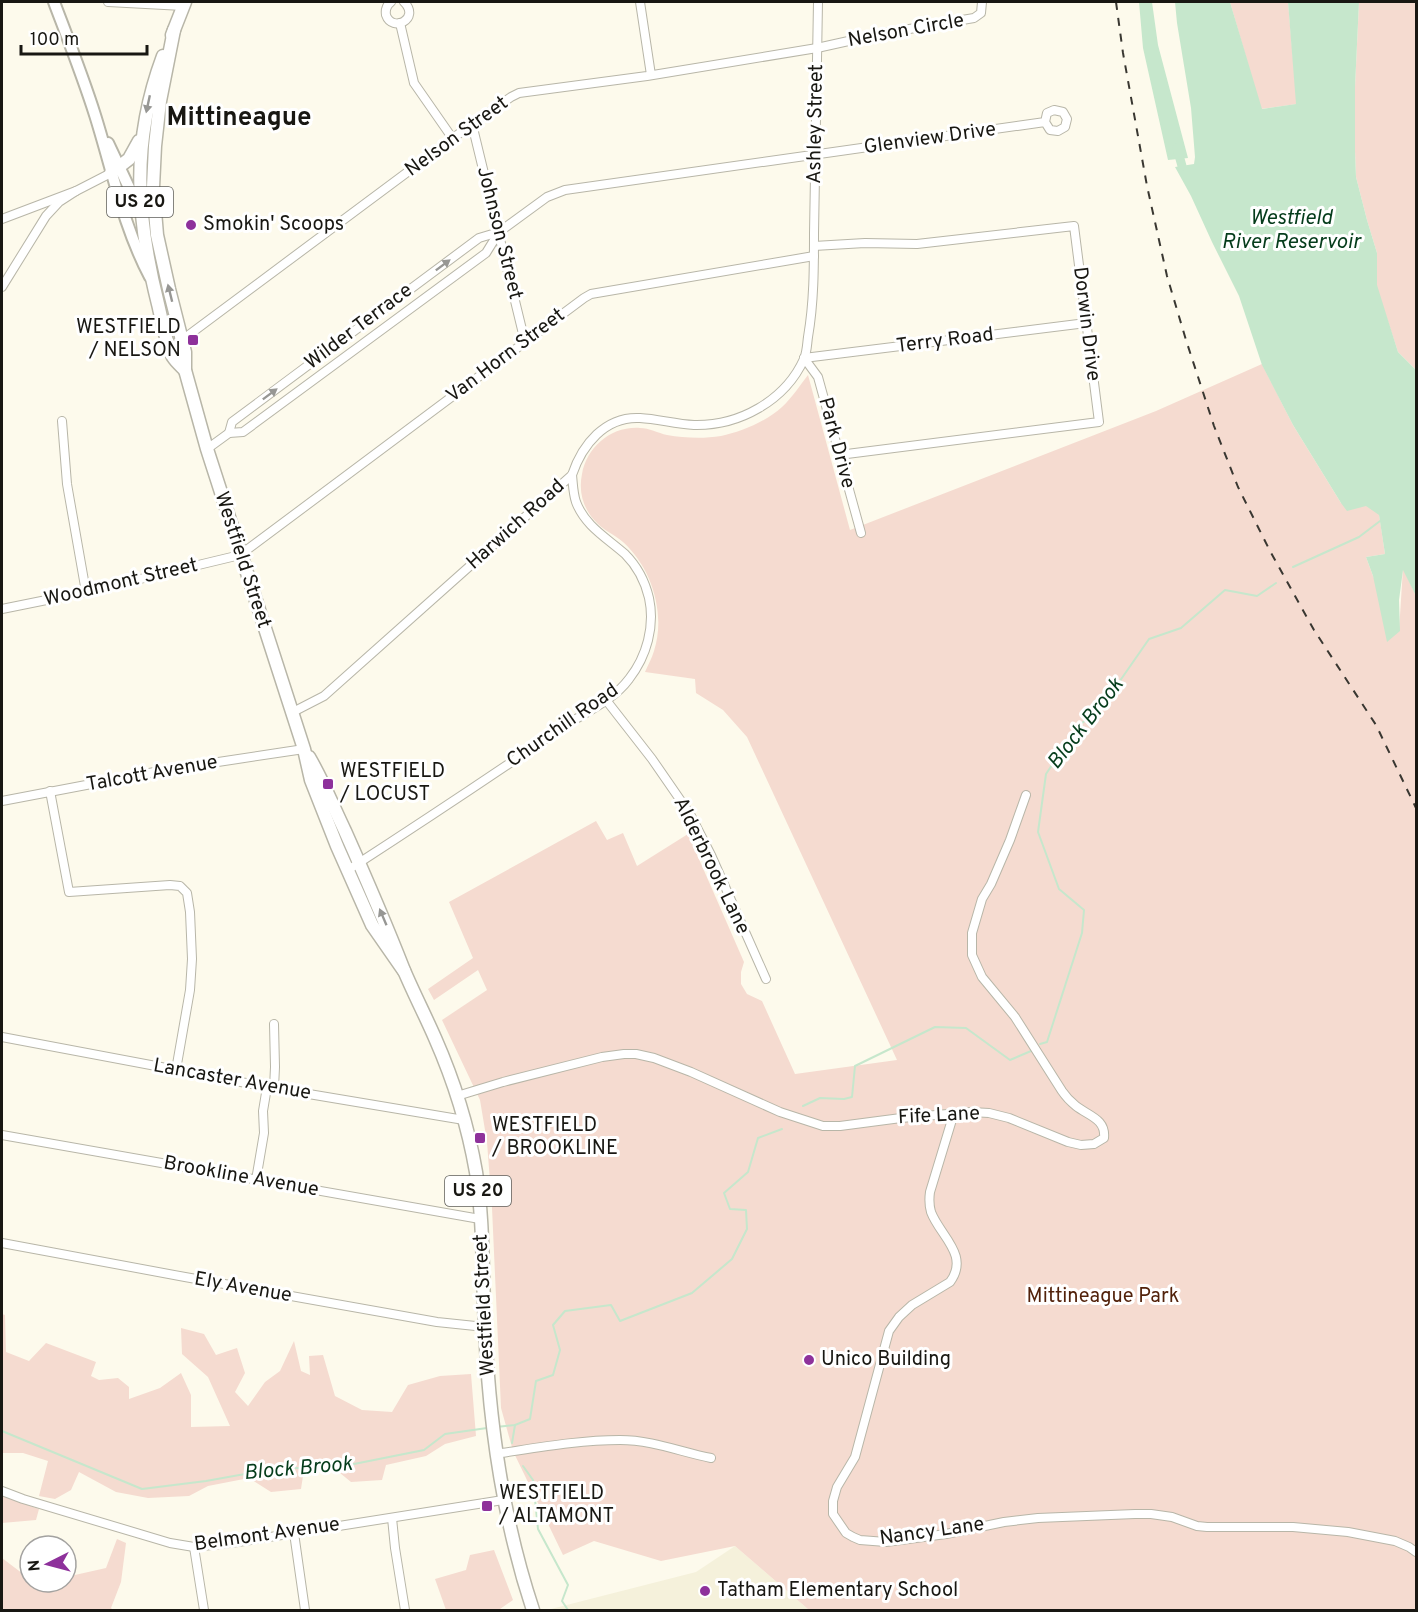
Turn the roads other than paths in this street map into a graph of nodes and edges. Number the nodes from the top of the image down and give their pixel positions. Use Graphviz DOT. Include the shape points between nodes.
graph roads {
  1 [pos="54,2"];
  2 [pos="108,2"];
  3 [pos="392,2"];
  4 [pos="404,2"];
  5 [pos="640,2"];
  6 [pos="818,2"];
  7 [pos="982,2"];
  8 [pos="184,4"];
  9 [pos="400,23"];
  10 [pos="174,30"];
  11 [pos="817,48"];
  12 [pos="651,75"];
  13 [pos="1045,122"];
  14 [pos="472,124"];
  15 [pos="144,129"];
  16 [pos="453,139"];
  17 [pos="815,155"];
  18 [pos="115,170"];
  19 [pos="76,190"];
  20 [pos="141,211"];
  21 [pos="2,219"];
  22 [pos="499,232"];
  23 [pos="814,246"];
  24 [pos="814,256"];
  25 [pos="153,282"];
  26 [pos="2,287"];
  27 [pos="395,300"];
  28 [pos="405,312"];
  29 [pos="1086,323"];
  30 [pos="182,340"];
  31 [pos="525,342"];
  32 [pos="804,358"];
  33 [pos="312,363"];
  34 [pos="185,370"];
  35 [pos="320,375"];
  36 [pos="62,421"];
  37 [pos="229,433"];
  38 [pos="207,449"];
  39 [pos="839,455"];
  40 [pos="572,475"];
  41 [pos="861,532"];
  42 [pos="240,555"];
  43 [pos="86,592"];
  44 [pos="2,609"];
  45 [pos="606,700"];
  46 [pos="291,712"];
  47 [pos="304,749"];
  48 [pos="50,791"];
  49 [pos="1026,795"];
  50 [pos="2,801"];
  51 [pos="353,866"];
  52 [pos="766,979"];
  53 [pos="274,1024"];
  54 [pos="2,1037"];
  55 [pos="176,1070"];
  56 [pos="270,1087"];
  57 [pos="457,1096"];
  58 [pos="954,1113"];
  59 [pos="464,1120"];
  60 [pos="2,1135"];
  61 [pos="256,1180"];
  62 [pos="480,1219"];
  63 [pos="2,1242"];
  64 [pos="485,1327"];
  65 [pos="495,1454"];
  66 [pos="711,1458"];
  67 [pos="2,1491"];
  68 [pos="503,1500"];
  69 [pos="392,1518"];
  70 [pos="294,1533"];
  71 [pos="194,1547"];
  72 [pos="1416,1552"];
  73 [pos="204,1611"];
  74 [pos="305,1611"];
  75 [pos="405,1611"];
  76 [pos="533,1611"];
  1 -- 18 [label="main road"];
  2 -- 8 [label="street"];
  3 -- 9 [label="street" via="386,9 387,17"];
  4 -- 9 [label="street" via="410,12"];
  5 -- 12 [label="street"];
  6 -- 11 [label="street, Ashley Street"];
  7 -- 11 [label="street, Nelson Circle" via="981,13 974,18"];
  8 -- 10 [label="main road, Westfield Street / US 20"];
  9 -- 16 [label="street" via="414,83"];
  10 -- 15 [label="main road, Westfield Street / US 20, one-way" via="153,82"];
  30 -- 10 [label="main road, Westfield Street / US 20, one-way" via="160,253 153,188 158,116"];
  11 -- 12 [label="street, Nelson Street"];
  11 -- 17 [label="street, Ashley Street"];
  12 -- 14 [label="street, Nelson Street" via="515,94"];
  13 -- 17 [label="street, Glenview Drive"];
  14 -- 16 [label="street, Nelson Street"];
  14 -- 22 [label="street, Johnson Street"];
  15 -- 18 [label="main road" via="133,152"];
  15 -- 20 [label="main road, Westfield Street / US 20"];
  16 -- 30 [label="street, Nelson Street"];
  17 -- 22 [label="street, Wilder Terrace" via="565,190 547,197"];
  17 -- 23 [label="street, Ashley Street"];
  18 -- 19 [label="street"];
  18 -- 20 [label="main road"];
  18 -- 25 [label="main road" via="140,259"];
  19 -- 21 [label="street"];
  19 -- 26 [label="street" via="46,216"];
  20 -- 25 [label="main road, Westfield Street / US 20"];
  27 -- 22 [label="street, Wilder Terrace, one-way" via="478,238"];
  22 -- 28 [label="street, Wilder Terrace" via="486,253"];
  22 -- 31 [label="street, Johnson Street"];
  23 -- 24 [label="street, Harwich Road"];
  23 -- 29 [label="street, Dorwin Drive" via="917,244 1074,226"];
  24 -- 31 [label="street, Van Horn Street" via="595,293"];
  24 -- 32 [label="street, Harwich Road"];
  25 -- 34 [label="main road, Westfield Street / US 20" via="172,356"];
  27 -- 28 [label="street"];
  27 -- 33 [label="street, Wilder Terrace"];
  28 -- 35 [label="street, Wilder Terrace"];
  29 -- 32 [label="street, Terry Road"];
  29 -- 39 [label="street, Dorwin Drive" via="1099,422"];
  30 -- 34 [label="main road, Westfield Street / US 20"];
  31 -- 42 [label="street, Van Horn Street"];
  32 -- 39 [label="street, Park Drive" via="818,376"];
  32 -- 40 [label="street, Harwich Road" via="783,389 740,417 703,425 641,418 612,424 587,445"];
  33 -- 35 [label="street"];
  37 -- 33 [label="street, Wilder Terrace, one-way" via="232,422"];
  34 -- 38 [label="main road, Westfield Street / US 20"];
  35 -- 37 [label="street, Wilder Terrace" via="243,432"];
  36 -- 43 [label="street" via="67,484"];
  37 -- 38 [label="street, Wilder Terrace"];
  38 -- 42 [label="main road, Westfield Street / US 20"];
  39 -- 41 [label="street, Park Drive"];
  40 -- 45 [label="street, Churchill Road" via="576,502 583,515 637,569 651,613 649,639 638,666"];
  40 -- 46 [label="street, Harwich Road" via="324,696"];
  42 -- 43 [label="street, Woodmont Street"];
  42 -- 46 [label="main road, Westfield Street / US 20"];
  43 -- 44 [label="street, Woodmont Street"];
  45 -- 51 [label="street, Churchill Road"];
  45 -- 52 [label="street, Alderbrook Lane" via="690,814"];
  46 -- 47 [label="main road, Westfield Street / US 20"];
  47 -- 48 [label="street, Talcott Avenue"];
  47 -- 51 [label="main road, Westfield Street / US 20" via="319,774"];
  48 -- 50 [label="street, Talcott Avenue"];
  48 -- 55 [label="street" via="69,892 170,885 180,886 187,893 192,970"];
  49 -- 58 [label="street, Fife Lane" via="982,899 972,933 972,955 982,977 1014,1017 1062,1092 1100,1122 1104,1138 1094,1144 1068,1142 1009,1118 989,1113"];
  51 -- 57 [label="main road, Westfield Street / US 20" via="372,925 404,971"];
  53 -- 56 [label="street" via="275,1067"];
  54 -- 55 [label="street, Lancaster Avenue"];
  55 -- 56 [label="street, Lancaster Avenue"];
  56 -- 59 [label="street, Lancaster Avenue"];
  56 -- 61 [label="street" via="263,1112 264,1133"];
  57 -- 58 [label="street, Fife Lane" via="602,1057 636,1054 823,1126"];
  57 -- 59 [label="main road, Westfield Street / US 20"];
  58 -- 72 [label="street, Nancy Lane" via="929,1203 954,1250 957,1268 950,1282 912,1305 889,1331 855,1457 833,1501 833,1514 846,1533 860,1540 886,1542 1038,1518 1151,1514 1207,1527 1293,1527 1363,1534 1395,1541"];
  59 -- 62 [label="main road, Westfield Street / US 20" via="476,1172"];
  60 -- 61 [label="street, Brookline Avenue"];
  61 -- 62 [label="street, Brookline Avenue"];
  62 -- 64 [label="main road, Westfield Street / US 20"];
  63 -- 64 [label="street, Ely Avenue" via="414,1318"];
  64 -- 65 [label="main road, Westfield Street / US 20"];
  65 -- 66 [label="street" via="621,1440"];
  65 -- 68 [label="main road, Westfield Street / US 20"];
  67 -- 71 [label="street, Belmont Avenue" via="170,1544"];
  68 -- 69 [label="street, Belmont Avenue"];
  68 -- 76 [label="main road, Westfield Street / US 20"];
  69 -- 70 [label="street, Belmont Avenue"];
  69 -- 75 [label="street"];
  70 -- 71 [label="street, Belmont Avenue"];
  70 -- 74 [label="street"];
  71 -- 73 [label="street"];
}
